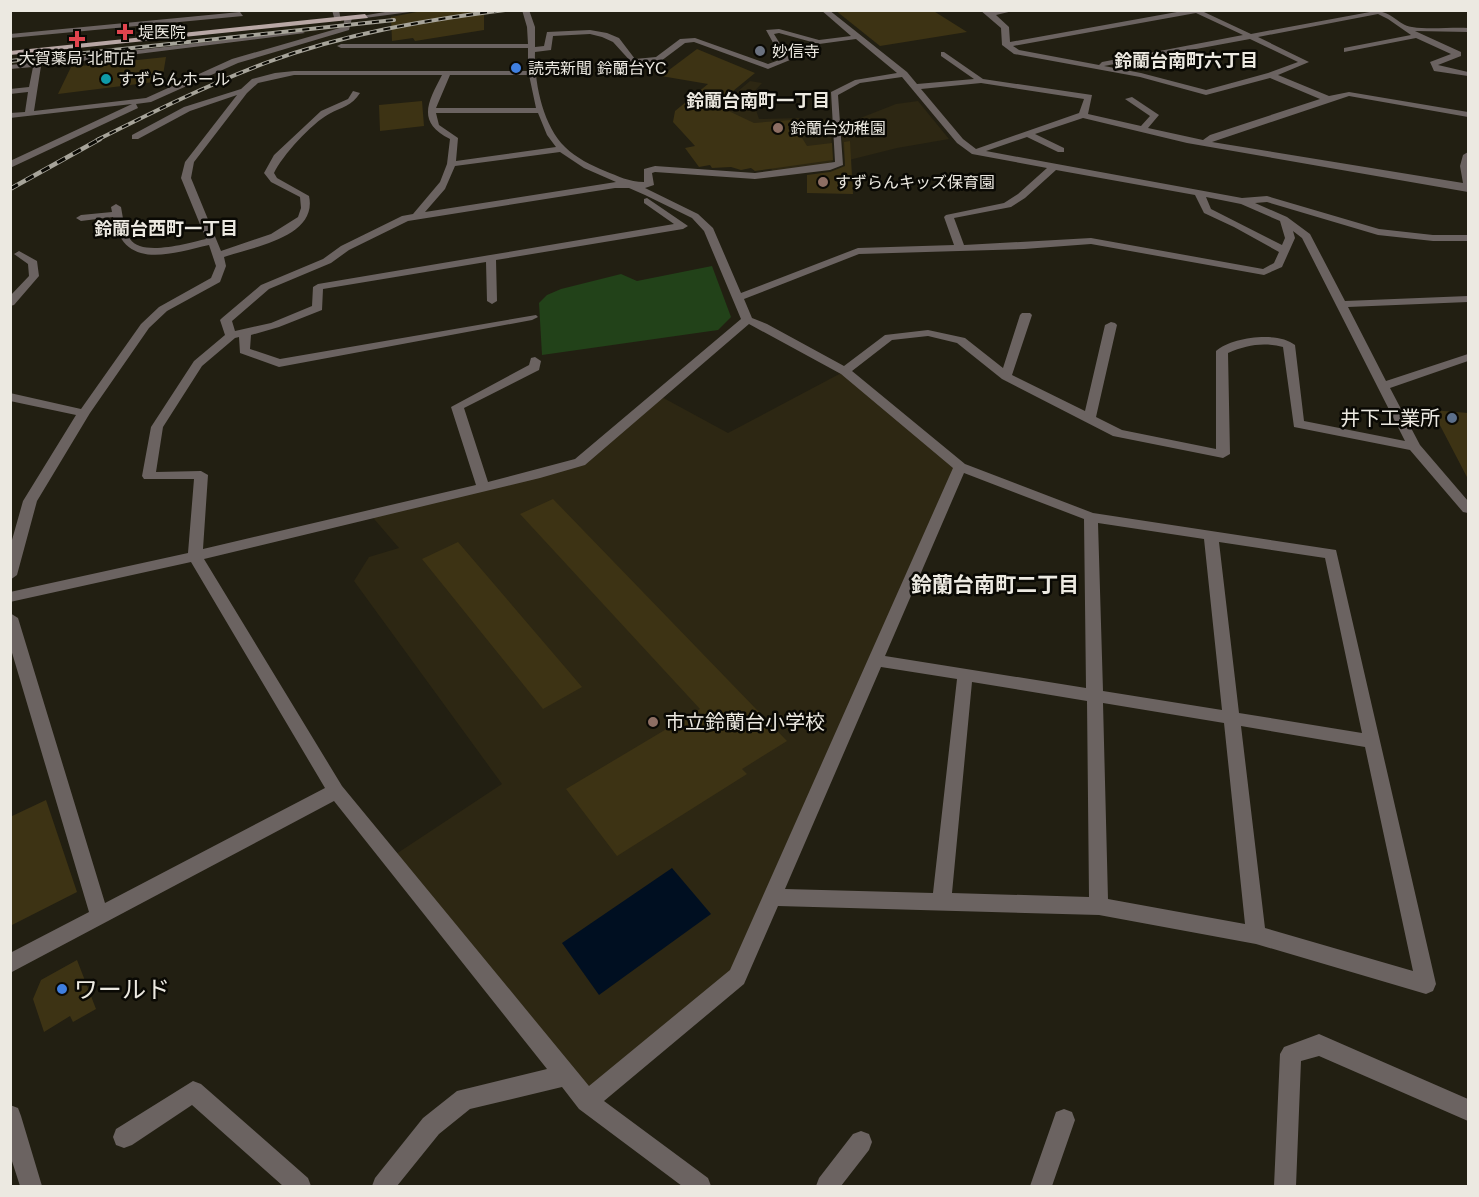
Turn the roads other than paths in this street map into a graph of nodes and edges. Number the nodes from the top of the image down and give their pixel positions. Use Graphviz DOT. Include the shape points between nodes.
graph roads {
  1 [pos="380,10"];
  2 [pos="422,10"];
  3 [pos="525,10"];
  4 [pos="824,10"];
  5 [pos="1014,10"];
  6 [pos="1198,11"];
  7 [pos="1374,11"];
  8 [pos="241,12"];
  9 [pos="987,12"];
  10 [pos="337,15"];
  11 [pos="365,16"];
  12 [pos="348,18"];
  13 [pos="1408,29"];
  14 [pos="229,30"];
  15 [pos="1468,30"];
  16 [pos="328,33"];
  17 [pos="10,36"];
  18 [pos="1249,36"];
  19 [pos="1417,36"];
  20 [pos="858,37"];
  21 [pos="1006,45"];
  22 [pos="341,46"];
  23 [pos="532,48"];
  24 [pos="1347,50"];
  25 [pos="10,53"];
  26 [pos="944,54"];
  27 [pos="37,64"];
  28 [pos="1093,66"];
  29 [pos="10,67"];
  30 [pos="447,73"];
  31 [pos="531,73"];
  32 [pos="904,74"];
  33 [pos="1468,74"];
  34 [pos="1270,75"];
  35 [pos="981,81"];
  36 [pos="915,87"];
  37 [pos="33,89"];
  38 [pos="244,91"];
  39 [pos="10,92"];
  40 [pos="356,93"];
  41 [pos="1129,99"];
  42 [pos="1328,99"];
  43 [pos="148,100"];
  44 [pos="541,110"];
  45 [pos="432,111"];
  46 [pos="29,114"];
  47 [pos="1083,115"];
  48 [pos="1468,115"];
  49 [pos="10,116"];
  50 [pos="1143,129"];
  51 [pos="1028,134"];
  52 [pos="135,137"];
  53 [pos="1205,143"];
  54 [pos="562,149"];
  55 [pos="1061,150"];
  56 [pos="975,152"];
  57 [pos="1468,155"];
  58 [pos="453,164"];
  59 [pos="10,165"];
  60 [pos="1053,167"];
  61 [pos="635,187"];
  62 [pos="1468,188"];
  63 [pos="1199,193"];
  64 [pos="1242,201"];
  65 [pos="416,216"];
  66 [pos="81,218"];
  67 [pos="1284,219"];
  68 [pos="1468,238"];
  69 [pos="212,241"];
  70 [pos="960,248"];
  71 [pos="1284,251"];
  72 [pos="19,254"];
  73 [pos="218,255"];
  74 [pos="491,258"];
  75 [pos="737,298"];
  76 [pos="1468,299"];
  77 [pos="492,301"];
  78 [pos="10,303"];
  79 [pos="1342,304"];
  80 [pos="1026,315"];
  81 [pos="532,318"];
  82 [pos="747,320"];
  83 [pos="1111,324"];
  84 [pos="245,332"];
  85 [pos="231,336"];
  86 [pos="1468,357"];
  87 [pos="535,361"];
  88 [pos="845,371"];
  89 [pos="1006,376"];
  90 [pos="1384,386"];
  91 [pos="10,397"];
  92 [pos="84,413"];
  93 [pos="1089,419"];
  94 [pos="1414,447"];
  95 [pos="960,467"];
  96 [pos="483,487"];
  97 [pos="1468,509"];
  98 [pos="1091,517"];
  99 [pos="1211,535"];
  100 [pos="195,556"];
  101 [pos="10,575"];
  102 [pos="10,597"];
  103 [pos="10,618"];
  104 [pos="876,660"];
  105 [pos="965,675"];
  106 [pos="1096,696"];
  107 [pos="1232,719"];
  108 [pos="1372,741"];
  109 [pos="336,791"];
  110 [pos="774,897"];
  111 [pos="942,902"];
  112 [pos="1099,906"];
  113 [pos="100,917"];
  114 [pos="1256,935"];
  115 [pos="10,964"];
  116 [pos="565,1075"];
  117 [pos="587,1101"];
  118 [pos="1468,1110"];
  119 [pos="10,1116"];
  120 [pos="1064,1120"];
  121 [pos="123,1137"];
  122 [pos="861,1142"];
  123 [pos="31,1186"];
  124 [pos="300,1186"];
  125 [pos="383,1186"];
  126 [pos="700,1186"];
  127 [pos="827,1186"];
  128 [pos="1041,1186"];
  129 [pos="1285,1186"];
  1 -- 11 [label="street"];
  2 -- 11 [label="street"];
  3 -- 23 [label="street" via="530,20"];
  4 -- 20 [label="street"];
  5 -- 9 [label="street"];
  6 -- 18 [label="street"];
  6 -- 21 [label="street"];
  7 -- 13 [label="street"];
  7 -- 18 [label="street"];
  8 -- 14 [label="street"];
  8 -- 17 [label="street"];
  9 -- 21 [label="street" via="1005,27"];
  10 -- 12 [label="main road"];
  10 -- 14 [label="main road"];
  11 -- 12 [label="main road"];
  12 -- 16 [label="street" via="346,28"];
  13 -- 15 [label="street"];
  13 -- 19 [label="street"];
  14 -- 25 [label="main road"];
  16 -- 27 [label="street"];
  16 -- 43 [label="street" via="235,61"];
  18 -- 28 [label="street"];
  18 -- 34 [label="street" via="1305,62"];
  19 -- 24 [label="street"];
  19 -- 33 [label="street" via="1458,54 1432,64 1437,69"];
  20 -- 23 [label="street" via="819,42 769,32 786,60 768,67 695,40 683,41 658,59 633,62 616,40 590,32 550,34 548,48"];
  20 -- 32 [label="street"];
  21 -- 28 [label="street" via="1017,52"];
  22 -- 23 [label="street"];
  23 -- 31 [label="street"];
  26 -- 35 [label="street"];
  27 -- 29 [label="street"];
  27 -- 37 [label="street"];
  28 -- 34 [label="street" via="1206,93"];
  30 -- 31 [label="street"];
  30 -- 38 [label="street" via="294,73 255,81"];
  30 -- 45 [label="street"];
  31 -- 44 [label="street"];
  32 -- 36 [label="street"];
  32 -- 61 [label="street" via="849,84 834,94 840,164 755,176 656,169 647,171 649,185"];
  34 -- 42 [label="street"];
  35 -- 36 [label="street"];
  35 -- 47 [label="street" via="1089,97"];
  36 -- 56 [label="street" via="960,141"];
  37 -- 39 [label="street"];
  37 -- 46 [label="street"];
  38 -- 52 [label="street" via="167,117"];
  38 -- 69 [label="street" via="189,162 186,178"];
  40 -- 73 [label="street" via="351,101 324,113 272,165 269,173 274,180 304,196 307,206 303,218 287,230"];
  41 -- 50 [label="street" via="1155,115"];
  42 -- 48 [label="street" via="1349,94"];
  42 -- 53 [label="street"];
  43 -- 46 [label="street"];
  43 -- 59 [label="street"];
  44 -- 45 [label="street"];
  44 -- 54 [label="street" via="549,132"];
  45 -- 58 [label="street" via="434,126 454,138"];
  46 -- 49 [label="street"];
  47 -- 50 [label="street"];
  47 -- 51 [label="street"];
  50 -- 53 [label="street"];
  51 -- 55 [label="street"];
  51 -- 56 [label="street"];
  53 -- 62 [label="street"];
  54 -- 58 [label="street"];
  54 -- 61 [label="street" via="587,166"];
  56 -- 60 [label="street"];
  57 -- 62 [label="street"];
  58 -- 65 [label="street" via="445,184"];
  60 -- 63 [label="street"];
  60 -- 70 [label="street" via="1014,202 962,211 949,218"];
  61 -- 65 [label="street" via="615,185"];
  61 -- 74 [label="street" via="638,195 683,226"];
  61 -- 75 [label="street" via="695,216 709,230"];
  63 -- 64 [label="street"];
  63 -- 71 [label="street" via="1207,211"];
  64 -- 67 [label="street"];
  64 -- 68 [label="street" via="1266,199 1378,232"];
  65 -- 85 [label="street" via="265,287 226,320"];
  66 -- 69 [label="street" via="116,211 125,242 138,251 166,251"];
  67 -- 71 [label="street" via="1290,238"];
  67 -- 79 [label="street" via="1306,236"];
  69 -- 73 [label="street"];
  70 -- 71 [label="street" via="1091,241 1264,272 1278,265"];
  70 -- 75 [label="street" via="858,250"];
  72 -- 78 [label="street" via="33,263 34,276"];
  73 -- 92 [label="street" via="221,266 216,280 164,309 145,326"];
  74 -- 77 [label="street"];
  74 -- 84 [label="street" via="318,287 318,308"];
  75 -- 82 [label="street"];
  76 -- 79 [label="street"];
  79 -- 90 [label="street"];
  80 -- 89 [label="street"];
  81 -- 84 [label="street" via="279,363 244,351"];
  82 -- 88 [label="street"];
  82 -- 96 [label="street" via="579,462"];
  83 -- 93 [label="street"];
  84 -- 85 [label="street"];
  85 -- 100 [label="street" via="198,364 157,427 149,476 201,475"];
  86 -- 90 [label="street"];
  87 -- 96 [label="street" via="535,367 457,407"];
  88 -- 89 [label="street" via="890,337 928,333 961,340"];
  88 -- 95 [label="street"];
  89 -- 93 [label="street"];
  90 -- 94 [label="street"];
  91 -- 92 [label="street"];
  92 -- 101 [label="street" via="30,501"];
  93 -- 94 [label="street" via="1118,434 1223,454 1222,351 1250,339 1272,340 1289,345 1298,424"];
  94 -- 97 [label="street"];
  95 -- 98 [label="street"];
  95 -- 104 [label="street"];
  96 -- 100 [label="street"];
  98 -- 99 [label="street"];
  98 -- 106 [label="street"];
  99 -- 107 [label="street"];
  99 -- 108 [label="street" via="1331,554"];
  100 -- 102 [label="street"];
  100 -- 109 [label="street"];
  103 -- 113 [label="street"];
  104 -- 105 [label="street"];
  104 -- 110 [label="street"];
  105 -- 106 [label="street"];
  105 -- 111 [label="street"];
  106 -- 107 [label="street"];
  106 -- 112 [label="street"];
  107 -- 108 [label="street"];
  107 -- 114 [label="street"];
  108 -- 114 [label="street" via="1426,984"];
  109 -- 113 [label="street"];
  109 -- 116 [label="street"];
  110 -- 111 [label="street"];
  110 -- 117 [label="street" via="737,977"];
  111 -- 112 [label="street"];
  112 -- 114 [label="street"];
  113 -- 115 [label="street"];
  116 -- 117 [label="street"];
  116 -- 125 [label="street" via="465,1099 431,1126"];
  117 -- 126 [label="street"];
  118 -- 129 [label="street" via="1319,1045 1292,1054"];
  119 -- 123 [label="street"];
  120 -- 128 [label="street"];
  121 -- 124 [label="street" via="193,1092"];
  122 -- 127 [label="street"];
}
